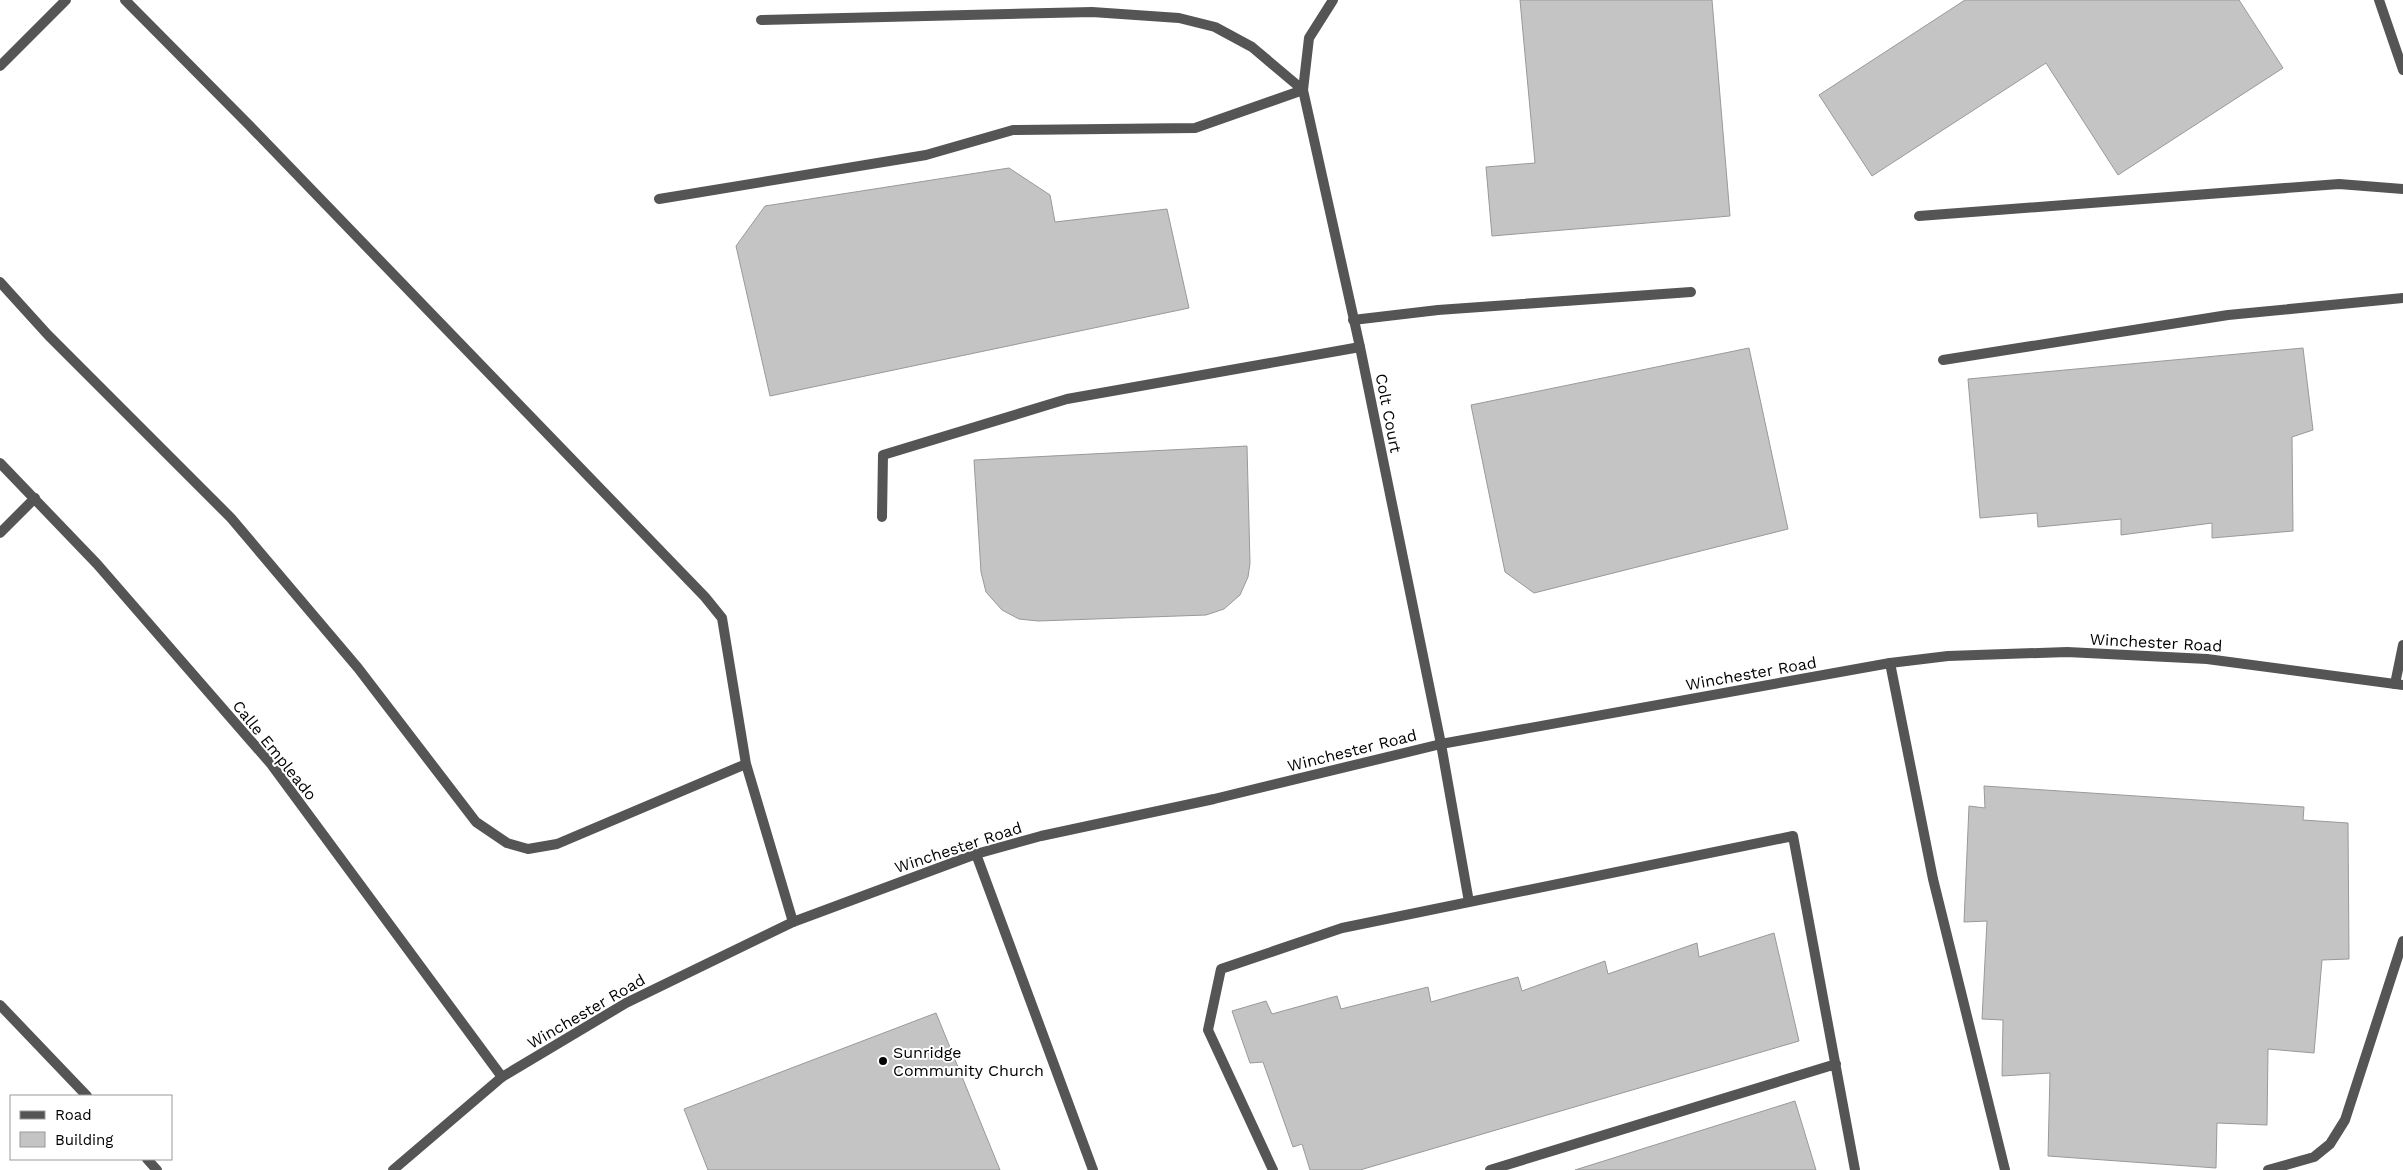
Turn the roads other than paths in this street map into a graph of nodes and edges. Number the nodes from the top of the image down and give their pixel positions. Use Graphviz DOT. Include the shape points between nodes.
graph roads {
  1 [pos="66,0"];
  2 [pos="124,0"];
  3 [pos="1333,0"];
  4 [pos="2379,0"];
  5 [pos="761,20"];
  6 [pos="0,66"];
  7 [pos="2403,70"];
  8 [pos="1303,90"];
  9 [pos="2403,189"];
  10 [pos="658,199"];
  11 [pos="1919,216"];
  12 [pos="0,282"];
  13 [pos="1691,292"];
  14 [pos="2403,298"];
  15 [pos="1353,320"];
  16 [pos="1360,347"];
  17 [pos="1943,360"];
  18 [pos="0,463"];
  19 [pos="35,498"];
  20 [pos="882,516"];
  21 [pos="0,533"];
  22 [pos="2403,645"];
  23 [pos="1890,663"];
  24 [pos="2399,685"];
  25 [pos="1441,744"];
  26 [pos="746,764"];
  27 [pos="976,854"];
  28 [pos="1468,902"];
  29 [pos="793,922"];
  30 [pos="2403,941"];
  31 [pos="0,1005"];
  32 [pos="1836,1064"];
  33 [pos="502,1077"];
  34 [pos="86,1095"];
  35 [pos="148,1160"];
  36 [pos="158,1170"];
  37 [pos="393,1170"];
  38 [pos="1093,1170"];
  39 [pos="1273,1170"];
  40 [pos="1490,1170"];
  41 [pos="1855,1170"];
  42 [pos="2005,1170"];
  43 [pos="2268,1170"];
  1 -- 6 [label="street"];
  2 -- 26 [label="street" via="256,132 705,597 722,618"];
  3 -- 8 [label="street, Colt Court" via="1308,38"];
  4 -- 7 [label="street"];
  5 -- 8 [label="street" via="1092,12 1179,18 1215,27 1252,47"];
  8 -- 10 [label="street" via="1195,128 1013,130 926,155"];
  8 -- 15 [label="street, Colt Court"];
  9 -- 11 [label="street" via="2339,184"];
  12 -- 26 [label="street" via="48,335 231,518 358,668 476,822 506,843 528,849 558,844"];
  13 -- 15 [label="street" via="1438,310"];
  14 -- 17 [label="street" via="2228,315"];
  15 -- 16 [label="street, Colt Court"];
  16 -- 20 [label="street" via="1067,399 884,455"];
  16 -- 25 [label="street, Colt Court"];
  18 -- 19 [label="street, Calle Empleado"];
  19 -- 21 [label="street"];
  19 -- 33 [label="street, Calle Empleado" via="98,564 271,764"];
  22 -- 24 [label="street"];
  23 -- 24 [label="street, Winchester Road" via="1948,656 2067,652 2207,659"];
  23 -- 25 [label="street, Winchester Road"];
  23 -- 42 [label="street" via="1933,879"];
  25 -- 27 [label="street, Winchester Road" via="1214,799 1041,836"];
  25 -- 28 [label="street, Colt Court"];
  26 -- 29 [label="street"];
  27 -- 29 [label="street, Winchester Road"];
  27 -- 38 [label="street"];
  28 -- 32 [label="street" via="1793,836"];
  28 -- 39 [label="street" via="1342,928 1221,969 1208,1030"];
  29 -- 33 [label="street, Winchester Road" via="626,1003"];
  30 -- 43 [label="street" via="2345,1120 2330,1144 2314,1157"];
  31 -- 34 [label="street"];
  32 -- 40 [label="street"];
  32 -- 41 [label="street"];
  33 -- 37 [label="street, Winchester Road"];
  35 -- 36 [label="street"];
}
